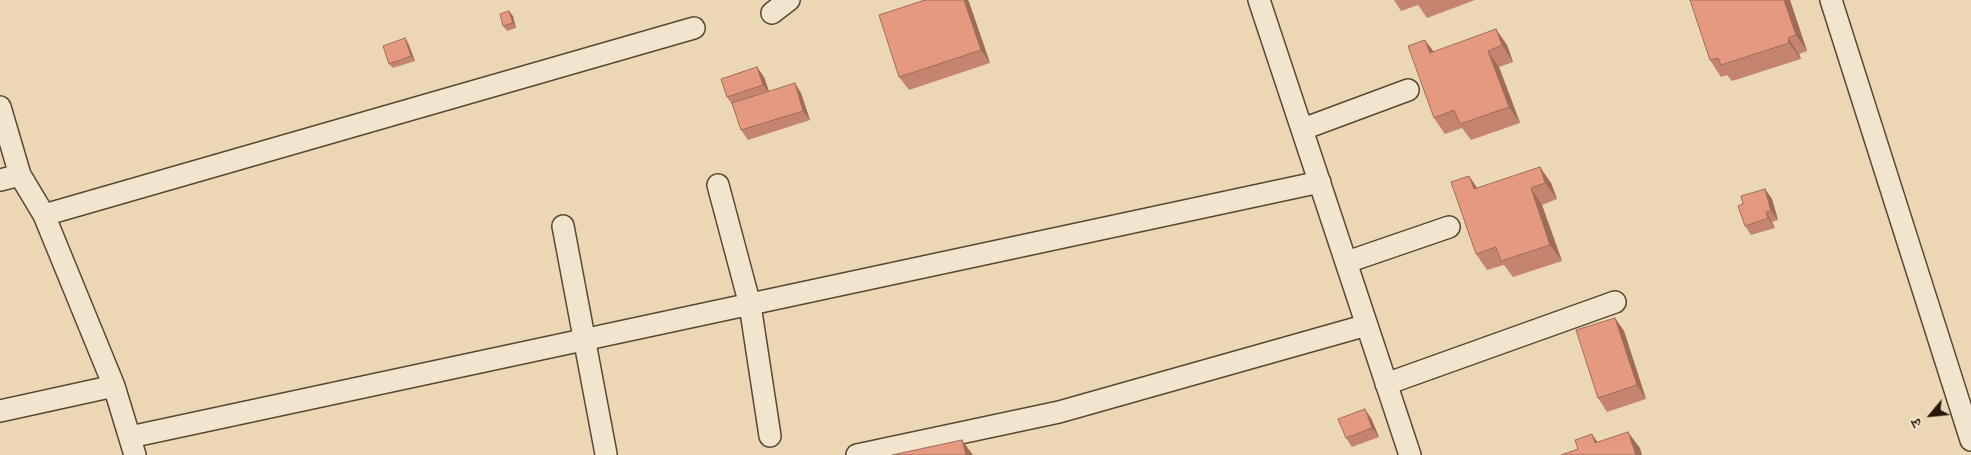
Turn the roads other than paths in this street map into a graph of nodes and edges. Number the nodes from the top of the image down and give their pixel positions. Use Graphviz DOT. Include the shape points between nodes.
graph roads {
  1 [pos="1260,0"];
  2 [pos="1831,0"];
  3 [pos="694,28"];
  4 [pos="1408,90"];
  5 [pos="0,107"];
  6 [pos="1303,129"];
  7 [pos="10,178"];
  8 [pos="1320,182"];
  9 [pos="718,185"];
  10 [pos="44,215"];
  11 [pos="563,226"];
  12 [pos="1449,227"];
  13 [pos="1347,262"];
  14 [pos="1616,302"];
  15 [pos="750,305"];
  16 [pos="1367,325"];
  17 [pos="584,340"];
  18 [pos="1386,384"];
  19 [pos="114,386"];
  20 [pos="0,411"];
  21 [pos="770,436"];
  22 [pos="1971,440"];
  23 [pos="132,446"];
  24 [pos="606,454"];
  25 [pos="857,455"];
  26 [pos="1410,455"];
  1 -- 6 [label="street"];
  2 -- 22 [label="street"];
  3 -- 10 [label="street"];
  4 -- 6 [label="street"];
  5 -- 7 [label="street"];
  6 -- 8 [label="street"];
  7 -- 10 [label="street"];
  8 -- 13 [label="street"];
  8 -- 15 [label="street"];
  9 -- 15 [label="street"];
  10 -- 19 [label="street"];
  11 -- 17 [label="street"];
  12 -- 13 [label="street"];
  13 -- 16 [label="street"];
  14 -- 18 [label="street"];
  15 -- 17 [label="street"];
  15 -- 21 [label="street"];
  16 -- 18 [label="street"];
  16 -- 25 [label="street" via="1059,412"];
  17 -- 23 [label="street"];
  17 -- 24 [label="street"];
  18 -- 26 [label="street"];
  19 -- 20 [label="street"];
  19 -- 23 [label="street"];
}
